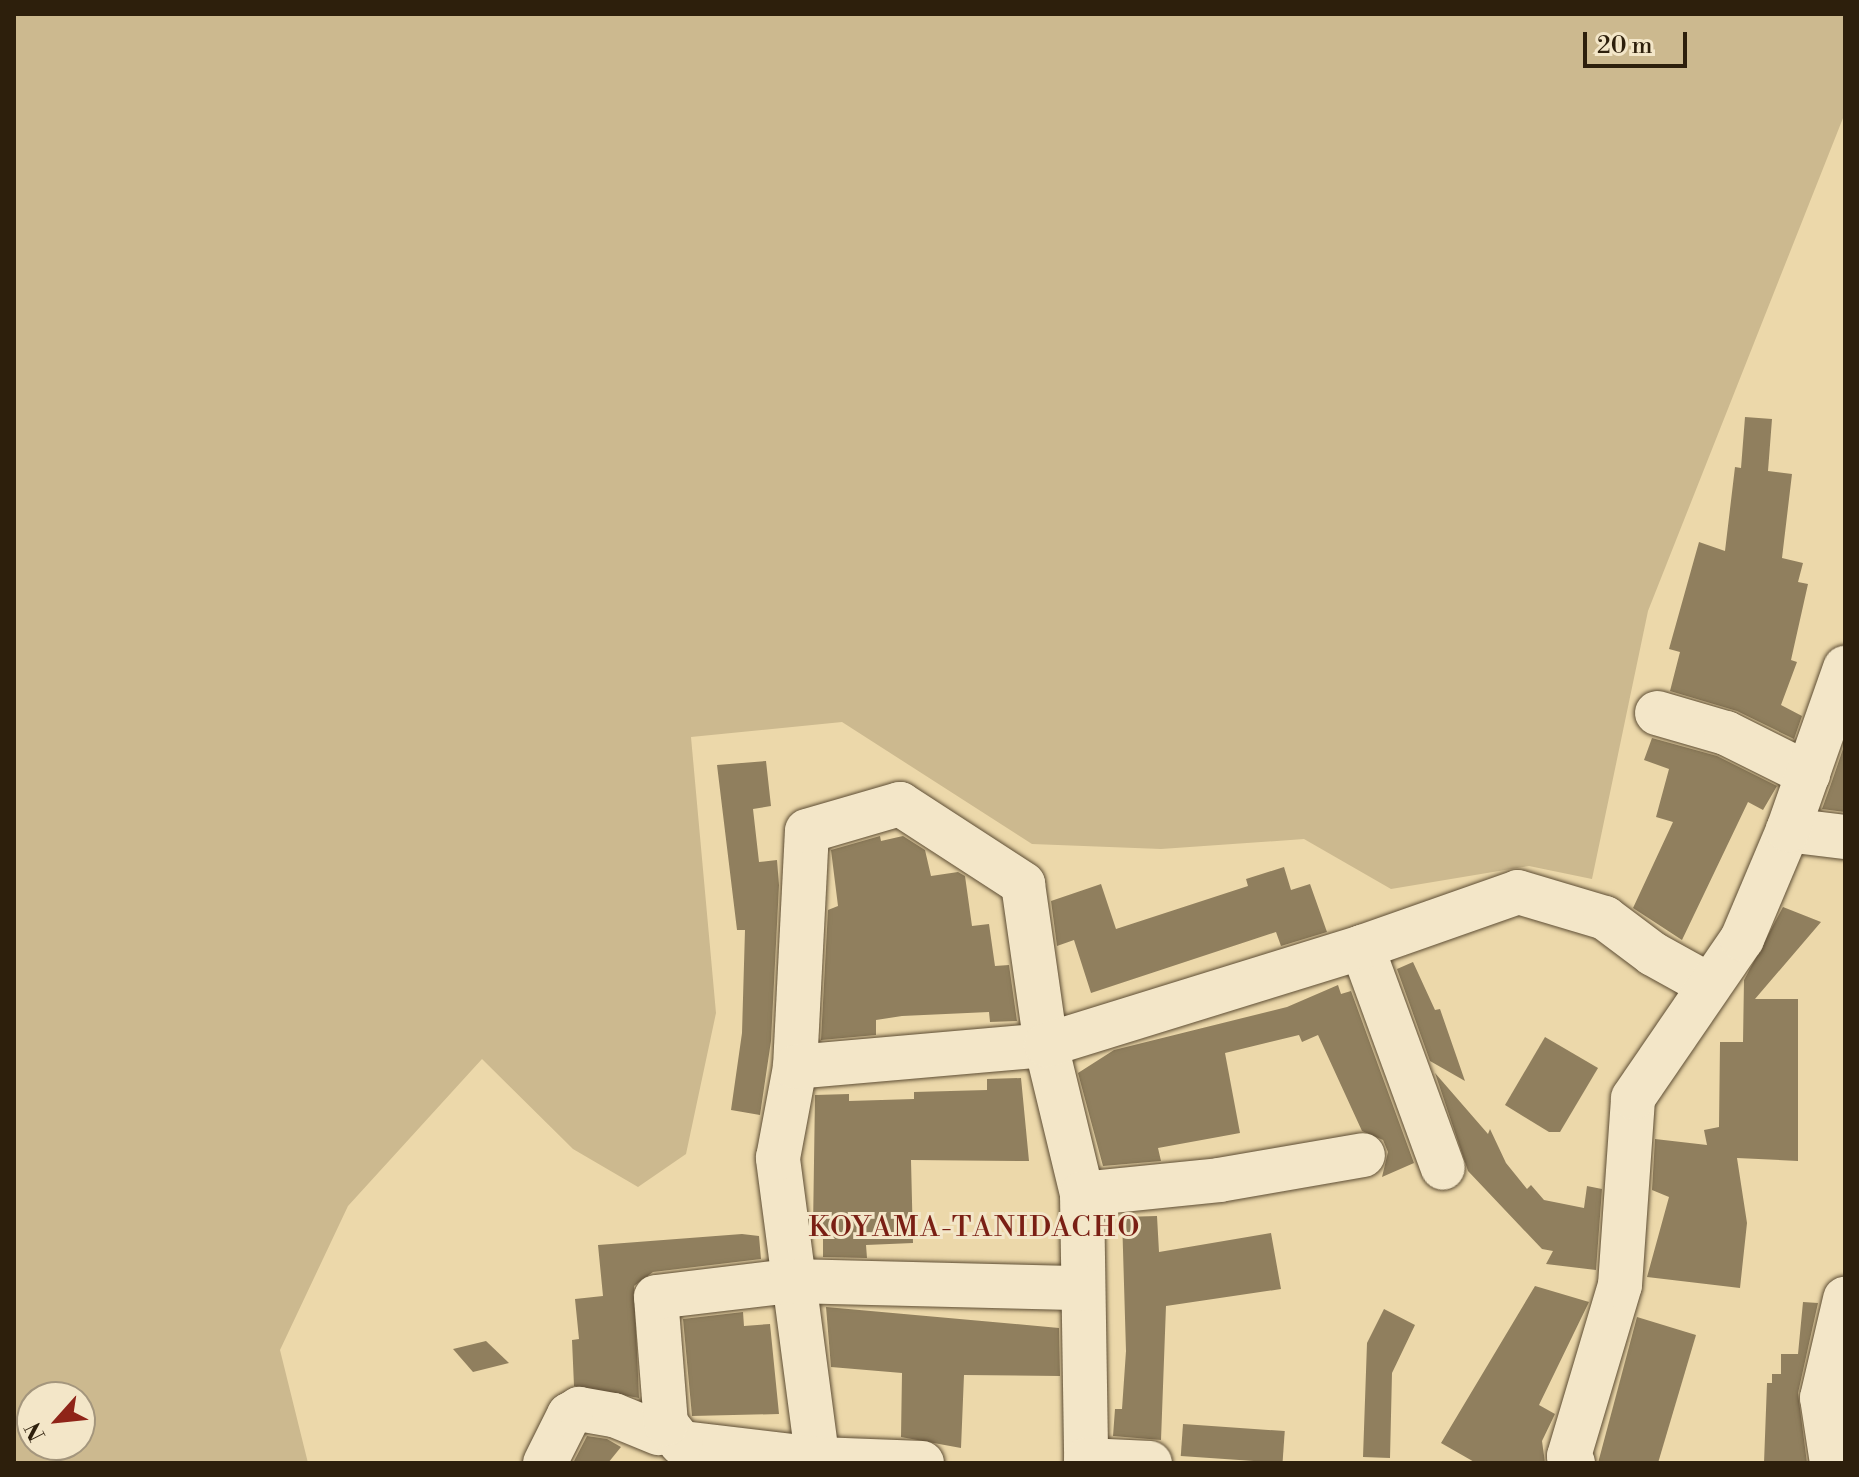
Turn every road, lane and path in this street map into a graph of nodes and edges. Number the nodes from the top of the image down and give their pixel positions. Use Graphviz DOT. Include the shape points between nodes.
graph roads {
  1 [pos="1845,668"];
  2 [pos="1657,713"];
  3 [pos="1808,774"];
  4 [pos="1788,830"];
  5 [pos="1845,837"];
  6 [pos="1362,947"];
  7 [pos="1709,985"];
  8 [pos="1046,1045"];
  9 [pos="795,1067"];
  10 [pos="1363,1155"];
  11 [pos="1443,1168"];
  12 [pos="1082,1194"];
  13 [pos="791,1281"];
  14 [pos="1083,1288"];
  15 [pos="1845,1299"];
  16 [pos="652,1440"];
  17 [pos="818,1461"];
  18 [pos="1086,1461"];
  19 [pos="1568,1461"];
  20 [pos="545,1463"];
  21 [pos="922,1463"];
  22 [pos="1150,1463"];
  23 [pos="1832,1463"];
  1 -- 3 [label="street"];
  2 -- 3 [label="street" via="1726,733"];
  3 -- 4 [label="street"];
  4 -- 5 [label="street"];
  4 -- 7 [label="street" via="1742,939"];
  6 -- 7 [label="street" via="1518,892 1605,918 1653,954"];
  6 -- 8 [label="street"];
  6 -- 11 [label="street"];
  7 -- 19 [label="street" via="1633,1098 1620,1285"];
  8 -- 9 [label="street"];
  8 -- 9 [label="street" via="1023,884 900,804 807,831"];
  8 -- 12 [label="street"];
  9 -- 13 [label="street" via="778,1158"];
  10 -- 12 [label="street" via="1219,1180"];
  12 -- 14 [label="street"];
  13 -- 14 [label="street"];
  13 -- 16 [label="street" via="656,1297"];
  13 -- 17 [label="street"];
  14 -- 18 [label="street"];
  15 -- 23 [label="street" via="1822,1398"];
  16 -- 17 [label="street"];
  16 -- 20 [label="street" via="614,1415 579,1409 569,1415"];
  17 -- 21 [label="street"];
  18 -- 22 [label="street"];
}
